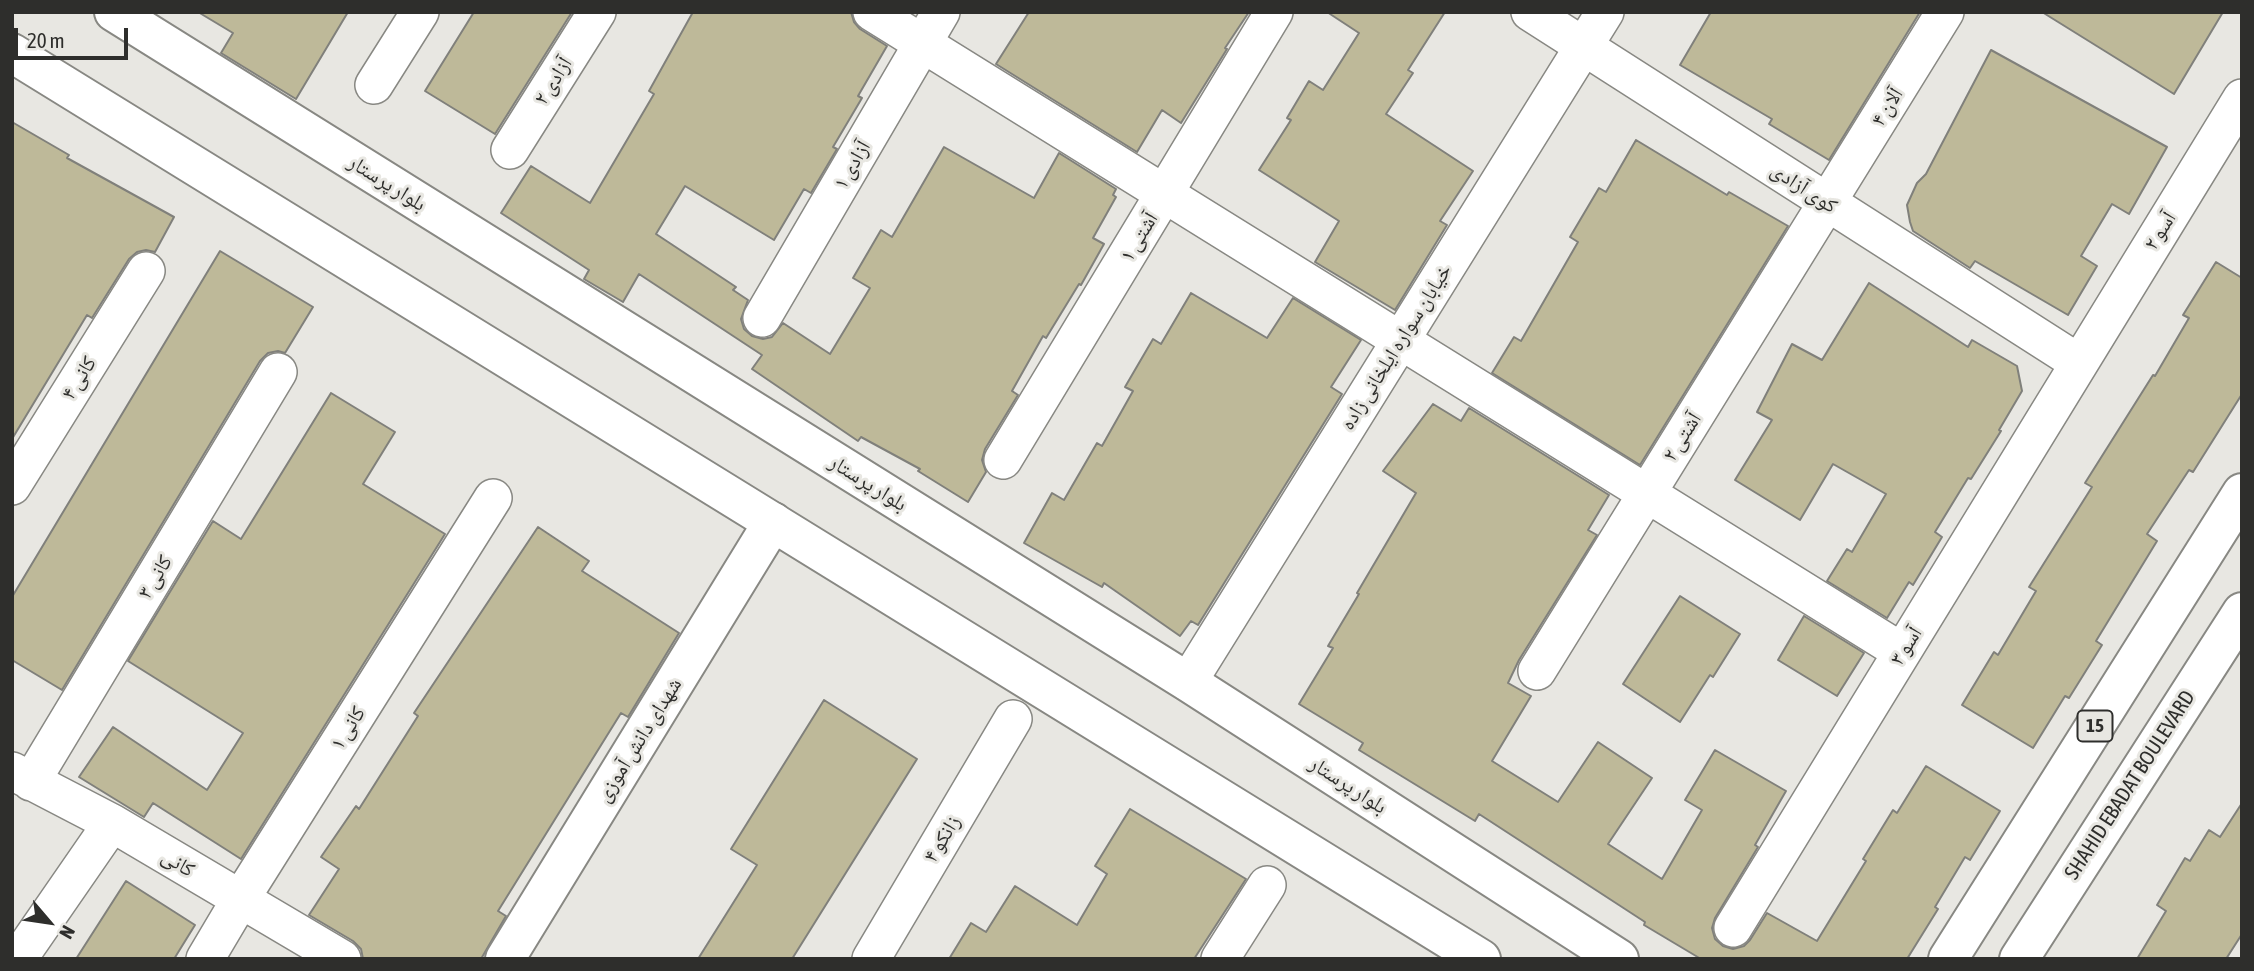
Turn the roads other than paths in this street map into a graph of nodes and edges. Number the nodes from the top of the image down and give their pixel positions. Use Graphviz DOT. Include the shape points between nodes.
graph roads {
  1 [pos="114,12"];
  2 [pos="420,12"];
  3 [pos="597,12"];
  4 [pos="872,12"];
  5 [pos="941,12"];
  6 [pos="1274,12"];
  7 [pos="1530,12"];
  8 [pos="1605,12"];
  9 [pos="1945,12"];
  10 [pos="923,44"];
  11 [pos="1584,47"];
  12 [pos="12,53"];
  13 [pos="374,85"];
  14 [pos="2242,98"];
  15 [pos="510,150"];
  16 [pos="1165,194"];
  17 [pos="1828,203"];
  18 [pos="146,271"];
  19 [pos="762,318"];
  20 [pos="1401,340"];
  21 [pos="2079,363"];
  22 [pos="278,372"];
  23 [pos="1003,460"];
  24 [pos="12,486"];
  25 [pos="1648,493"];
  26 [pos="2242,493"];
  27 [pos="493,498"];
  28 [pos="773,522"];
  29 [pos="2242,612"];
  30 [pos="1902,652"];
  31 [pos="1537,671"];
  32 [pos="1188,682"];
  33 [pos="1013,719"];
  34 [pos="22,776"];
  35 [pos="112,823"];
  36 [pos="1267,886"];
  37 [pos="240,900"];
  38 [pos="1733,928"];
  39 [pos="18,959"];
  40 [pos="205,959"];
  41 [pos="342,959"];
  42 [pos="505,959"];
  43 [pos="871,959"];
  44 [pos="1220,959"];
  45 [pos="1481,959"];
  46 [pos="1619,959"];
  47 [pos="1948,959"];
  48 [pos="2019,959"];
  1 -- 32 [label="main road, بلوار پرستار"];
  2 -- 13 [label="street"];
  3 -- 15 [label="street, آزادی ۲"];
  4 -- 10 [label="street"];
  5 -- 10 [label="street, آزادی ۱"];
  6 -- 16 [label="street, آشتی ۱"];
  7 -- 11 [label="street, کوی آزادی"];
  8 -- 11 [label="street, خیابان سواره ایلخانی زاده"];
  9 -- 17 [label="street, آلان ۴"];
  10 -- 16 [label="street"];
  10 -- 19 [label="street, آزادی ۱"];
  11 -- 17 [label="street, کوی آزادی"];
  11 -- 20 [label="street, خیابان سواره ایلخانی زاده"];
  12 -- 28 [label="main road"];
  14 -- 21 [label="street, آسو ۲"];
  16 -- 20 [label="street"];
  16 -- 23 [label="street, آشتی ۱"];
  17 -- 21 [label="street, کوی آزادی"];
  17 -- 25 [label="street, آشتی ۲"];
  18 -- 24 [label="street, کانی ۴"];
  20 -- 25 [label="street"];
  20 -- 32 [label="street, خیابان سواره ایلخانی زاده"];
  21 -- 30 [label="street, آسو ۳"];
  22 -- 34 [label="street, کانی ۳"];
  25 -- 30 [label="street"];
  25 -- 31 [label="street, آشتی ۲"];
  26 -- 47 [label="main road, 15"];
  27 -- 37 [label="street, کانی ۱"];
  28 -- 42 [label="main road, شهدای دانش آموزی"];
  28 -- 45 [label="main road"];
  29 -- 48 [label="main road, SHAHID EBADAT BOULEVARD"];
  30 -- 38 [label="street, آسو ۳"];
  32 -- 46 [label="main road, بلوار پرستار"];
  33 -- 43 [label="street, زانکو ۴"];
  34 -- 35 [label="street, کانی"];
  35 -- 37 [label="street, کانی"];
  35 -- 39 [label="street"];
  36 -- 44 [label="street"];
  37 -- 40 [label="street, کانی ۱"];
  37 -- 41 [label="street, کانی"];
}
